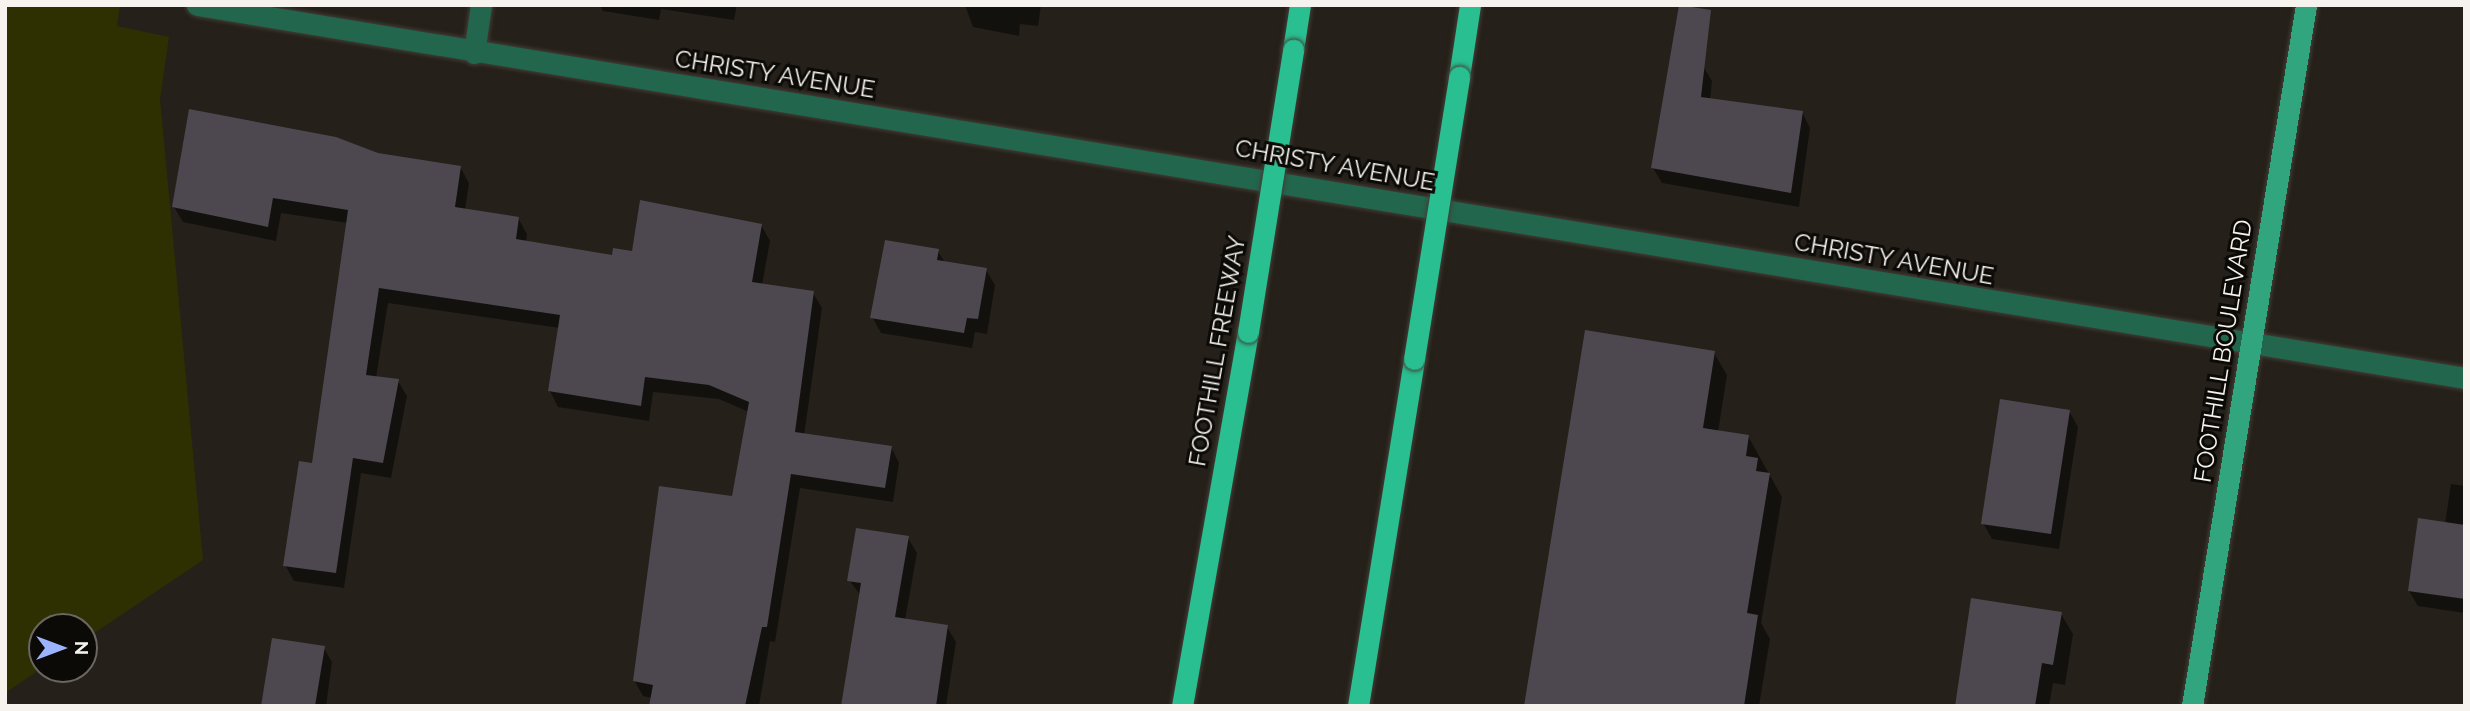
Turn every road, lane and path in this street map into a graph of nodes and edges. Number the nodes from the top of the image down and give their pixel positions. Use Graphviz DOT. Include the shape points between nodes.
graph roads {
  1 [pos="197,5"];
  2 [pos="481,5"];
  3 [pos="1300,5"];
  4 [pos="1470,5"];
  5 [pos="2306,5"];
  6 [pos="474,53"];
  7 [pos="2251,344"];
  8 [pos="2465,379"];
  9 [pos="1182,706"];
  10 [pos="1358,706"];
  11 [pos="2192,706"];
  1 -- 6 [label="street, CHRISTY AVENUE"];
  2 -- 6 [label="street"];
  3 -- 9 [label="highway, FOOTHILL FREEWAY, bridge"];
  4 -- 10 [label="highway, bridge"];
  5 -- 7 [label="main road, FOOTHILL BOULEVARD"];
  6 -- 7 [label="street, CHRISTY AVENUE"];
  7 -- 8 [label="street, CHRISTY AVENUE"];
  7 -- 11 [label="main road, FOOTHILL BOULEVARD"];
}
